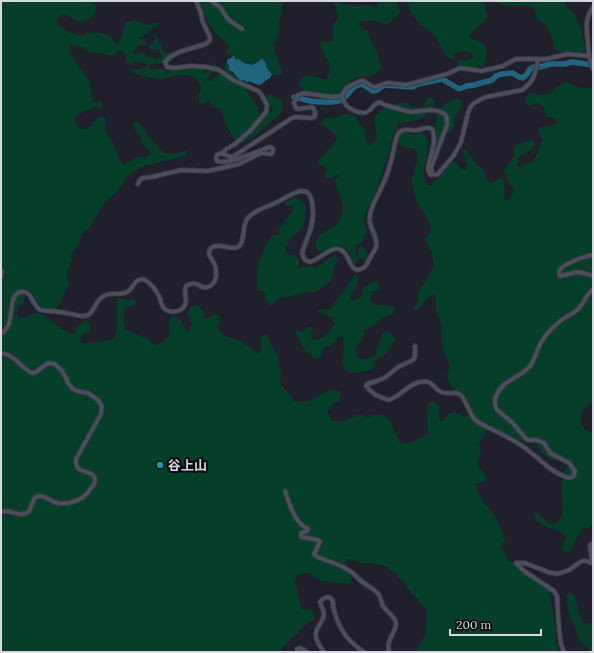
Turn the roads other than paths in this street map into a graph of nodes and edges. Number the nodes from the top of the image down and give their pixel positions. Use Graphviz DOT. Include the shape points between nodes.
graph roads {
  1 [pos="196,1"];
  2 [pos="211,1"];
  3 [pos="593,6"];
  4 [pos="242,29"];
  5 [pos="589,56"];
  6 [pos="538,60"];
  7 [pos="593,69"];
  8 [pos="342,96"];
  9 [pos="223,154"];
  10 [pos="431,175"];
  11 [pos="138,184"];
  12 [pos="593,255"];
  13 [pos="1,270"];
  14 [pos="593,276"];
  15 [pos="1,277"];
  16 [pos="593,290"];
  17 [pos="1,334"];
  18 [pos="415,346"];
  19 [pos="1,353"];
  20 [pos="285,491"];
  21 [pos="1,512"];
  22 [pos="593,544"];
  23 [pos="298,652"];
  24 [pos="307,652"];
  25 [pos="324,652"];
  26 [pos="364,652"];
  27 [pos="388,652"];
  28 [pos="564,652"];
  1 -- 9 [label="street" via="210,40 206,44 170,57 165,62 167,67 207,66 219,70 233,80 260,92 267,105 266,112 250,131"];
  2 -- 4 [label="street"];
  3 -- 5 [label="street" via="586,23"];
  5 -- 6 [label="street" via="568,54"];
  5 -- 7 [label="street"];
  6 -- 8 [label="street" via="516,59 503,66 482,71 460,68 407,85 388,83 373,87 360,81 348,87"];
  6 -- 10 [label="street" via="536,73 527,87 486,97 473,104 457,150 438,174"];
  8 -- 9 [label="street" via="304,93 298,95 294,103 296,108 312,107 315,111 314,117 292,118 234,156"];
  8 -- 10 [label="street" via="347,106 361,113 368,112 378,102 410,112 430,110 445,114 447,125 431,168"];
  9 -- 11 [label="street" via="216,156 217,161 229,161 270,147 273,150 271,154 259,153 239,164 208,171 181,170 143,178"];
  10 -- 17 [label="street" via="428,170 433,148 432,130 427,128 401,131 396,136 386,177 370,214 370,225 376,245 365,266 360,269 352,267 346,253 339,249 310,262 305,260 302,250 313,221 313,208 308,193 299,191 250,215 245,223 239,247 216,245 211,248 209,253 216,274 214,282 206,288 196,283 186,286 185,304 179,311 164,309 155,290 143,279 136,281 126,292 109,293 102,297 86,316 43,311 38,308 30,294 22,292 15,296 9,323 6,331"];
  12 -- 14 [label="street" via="578,259 559,271 560,276 577,272"];
  13 -- 15 [label="street"];
  16 -- 18 [label="street" via="575,312 554,327 539,345 529,367 503,386 494,402 495,408 513,423 525,438 544,443 550,453 569,463 575,471 572,477 557,473 524,446 478,422 462,396 457,393 442,393 431,382 420,382 390,400 371,392 367,384 386,377 414,359"];
  19 -- 21 [label="street" via="9,355 32,373 39,371 48,363 55,364 65,374 73,389 91,394 102,406 101,414 76,459 78,468 92,474 95,480 85,497 62,504 41,495 34,498 30,509 24,514"];
  20 -- 27 [label="street" via="298,522 308,529 301,533 301,537 320,542 314,554 316,557 352,572 378,593 383,607 396,621 388,642"];
  22 -- 28 [label="street" via="590,546 591,563 582,561 557,574 525,563 516,563 554,591 557,596 559,629"];
  23 -- 24 [label="street" via="297,649 300,648"];
  25 -- 26 [label="street" via="318,643 316,633 324,615 320,602 327,597 333,601 335,613 347,637"];
}
